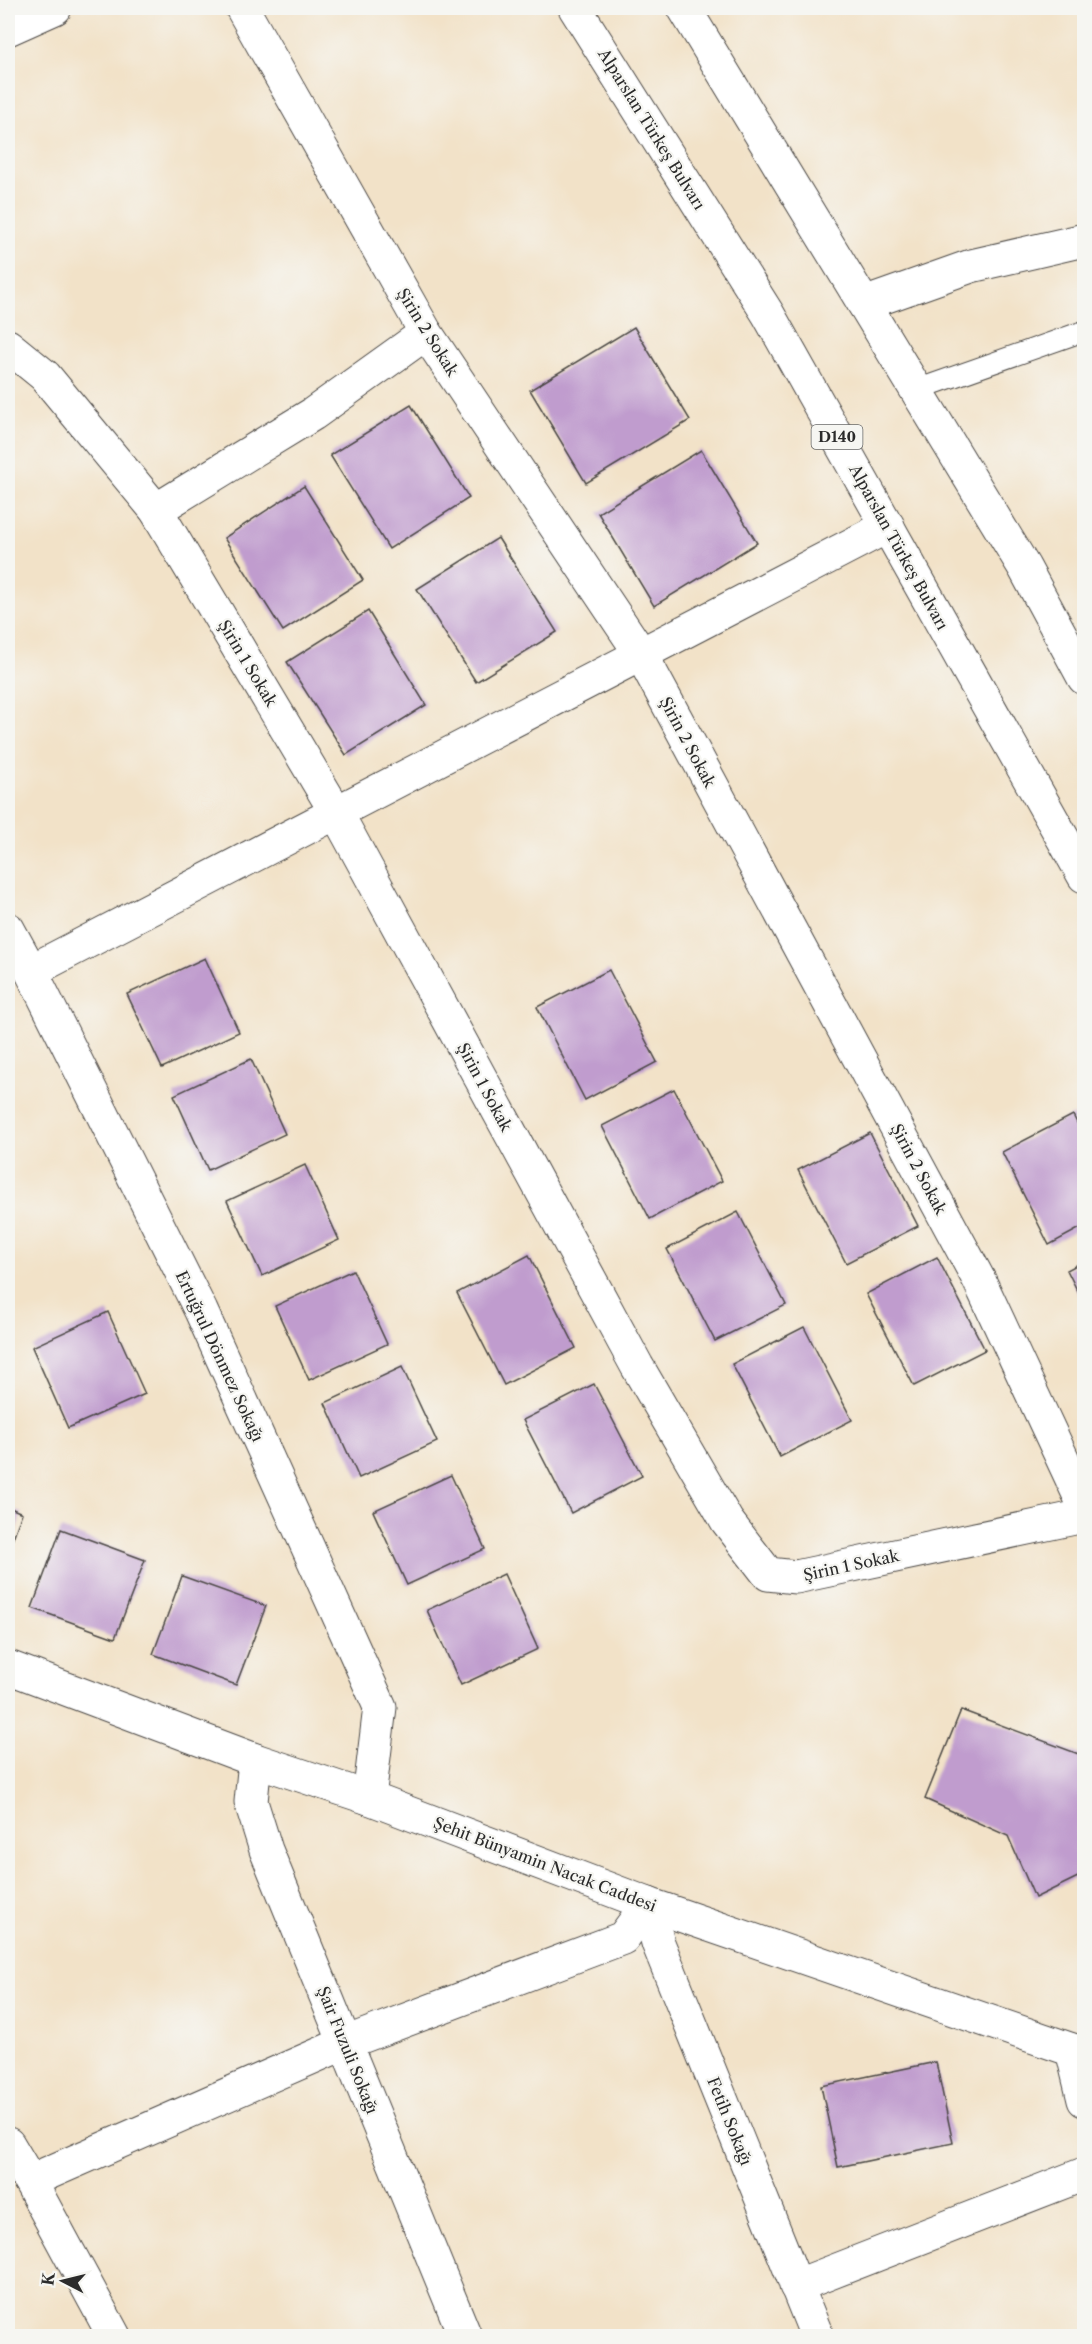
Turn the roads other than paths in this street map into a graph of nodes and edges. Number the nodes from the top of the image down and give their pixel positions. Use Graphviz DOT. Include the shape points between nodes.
graph roads {
  1 [pos="55,8"];
  2 [pos="242,8"];
  3 [pos="575,8"];
  4 [pos="684,8"];
  5 [pos="8,29"];
  6 [pos="1084,240"];
  7 [pos="864,304"];
  8 [pos="1084,331"];
  9 [pos="426,333"];
  10 [pos="8,346"];
  11 [pos="916,390"];
  12 [pos="156,510"];
  13 [pos="888,526"];
  14 [pos="641,654"];
  15 [pos="1084,678"];
  16 [pos="336,812"];
  17 [pos="1084,876"];
  18 [pos="8,929"];
  19 [pos="32,972"];
  20 [pos="1084,1505"];
  21 [pos="1084,1516"];
  22 [pos="8,1667"];
  23 [pos="255,1760"];
  24 [pos="369,1798"];
  25 [pos="648,1904"];
  26 [pos="345,2043"];
  27 [pos="1078,2052"];
  28 [pos="1084,2100"];
  29 [pos="8,2144"];
  30 [pos="1084,2174"];
  31 [pos="30,2181"];
  32 [pos="796,2286"];
  33 [pos="114,2337"];
  34 [pos="465,2337"];
  35 [pos="817,2337"];
  1 -- 5 [label="main road"];
  2 -- 9 [label="main road, Şirin 2 Sokak"];
  3 -- 13 [label="main road, Alparslan Türkeş Bulvarı / D140" via="768,314"];
  4 -- 7 [label="main road"];
  6 -- 7 [label="main road" via="971,266"];
  7 -- 11 [label="main road"];
  8 -- 11 [label="lane"];
  9 -- 12 [label="main road" via="313,414"];
  9 -- 14 [label="main road, Şirin 2 Sokak"];
  10 -- 12 [label="main road, Şirin 1 Sokak" via="45,376"];
  11 -- 15 [label="main road" via="1024,567"];
  12 -- 16 [label="main road, Şirin 1 Sokak"];
  13 -- 14 [label="main road"];
  13 -- 17 [label="main road, Alparslan Türkeş Bulvarı / D140"];
  14 -- 16 [label="main road"];
  14 -- 20 [label="main road, Şirin 2 Sokak" via="979,1280"];
  16 -- 19 [label="main road"];
  16 -- 21 [label="main road, Şirin 1 Sokak" via="637,1366 727,1521 768,1574 796,1577"];
  18 -- 19 [label="main road, Ertuğrul Dönmez Sokağı"];
  19 -- 24 [label="main road, Ertuğrul Dönmez Sokağı" via="201,1311 380,1707"];
  22 -- 23 [label="main road, Şehit Bünyamin Nacak Caddesi"];
  23 -- 24 [label="main road, Şehit Bünyamin Nacak Caddesi"];
  23 -- 26 [label="main road, Şair Fuzuli Sokağı" via="251,1802 260,1831"];
  24 -- 25 [label="main road, Şehit Bünyamin Nacak Caddesi"];
  25 -- 26 [label="main road" via="623,1938"];
  25 -- 27 [label="main road, Şehit Bünyamin Nacak Caddesi"];
  25 -- 32 [label="main road, Fetih Sokağı" via="658,1943"];
  26 -- 31 [label="main road"];
  26 -- 34 [label="main road, Şair Fuzuli Sokağı"];
  27 -- 28 [label="main road"];
  29 -- 31 [label="main road"];
  30 -- 32 [label="main road"];
  31 -- 33 [label="main road"];
  32 -- 35 [label="main road, Fetih Sokağı"];
}
